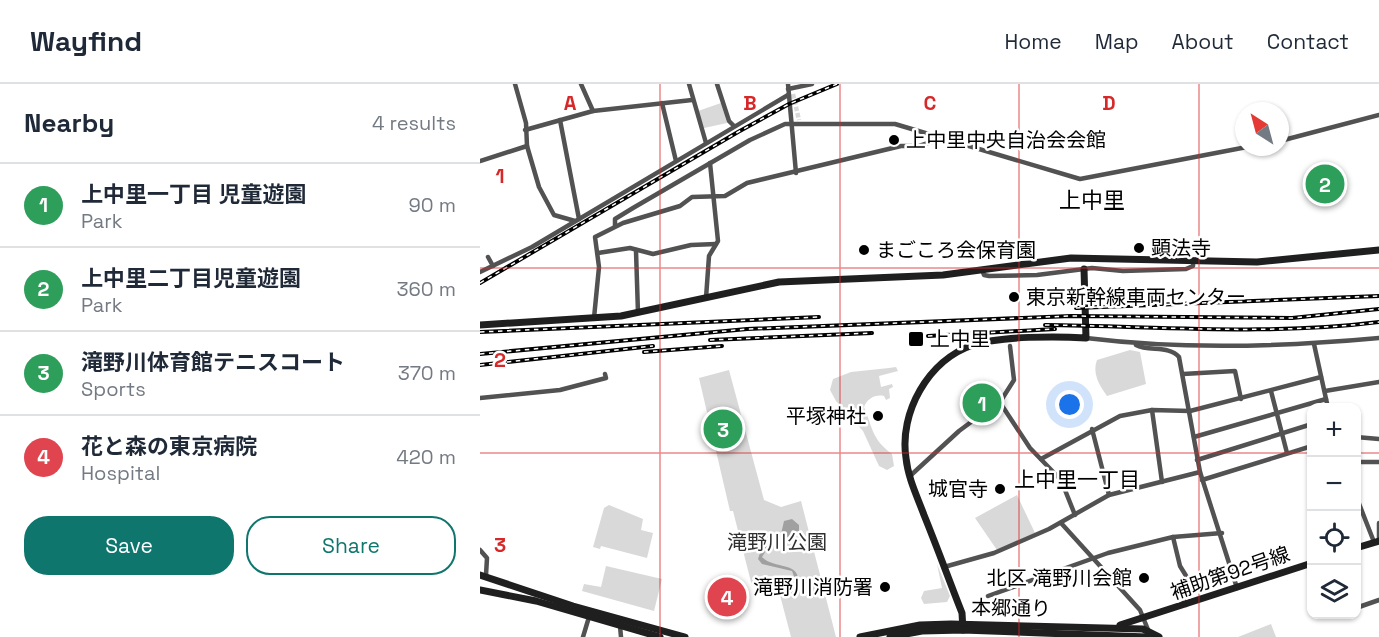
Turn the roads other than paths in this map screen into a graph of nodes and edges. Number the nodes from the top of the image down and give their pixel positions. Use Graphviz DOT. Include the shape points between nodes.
graph roads {
  1 [pos="514,84"];
  2 [pos="581,84"];
  3 [pos="689,84"];
  4 [pos="717,84"];
  5 [pos="812,84"];
  6 [pos="788,90"];
  7 [pos="692,100"];
  8 [pos="662,103"];
  9 [pos="593,111"];
  10 [pos="1379,115"];
  11 [pos="560,120"];
  12 [pos="792,124"];
  13 [pos="734,126"];
  14 [pos="525,130"];
  15 [pos="944,138"];
  16 [pos="1289,139"];
  17 [pos="706,143"];
  18 [pos="527,146"];
  19 [pos="1235,149"];
  20 [pos="480,161"];
  21 [pos="676,161"];
  22 [pos="710,163"];
  23 [pos="796,173"];
  24 [pos="715,196"];
  25 [pos="577,220"];
  26 [pos="615,226"];
  27 [pos="700,244"];
  28 [pos="716,244"];
  29 [pos="1379,250"];
  30 [pos="636,251"];
  31 [pos="598,253"];
  32 [pos="710,256"];
  33 [pos="488,257"];
  34 [pos="1193,261"];
  35 [pos="493,266"];
  36 [pos="1084,269"];
  37 [pos="982,270"];
  38 [pos="480,272"];
  39 [pos="706,298"];
  40 [pos="638,313"];
  41 [pos="594,319"];
  42 [pos="480,325"];
  43 [pos="1087,336"];
  44 [pos="1379,338"];
  45 [pos="1134,344"];
  46 [pos="1314,344"];
  47 [pos="1010,346"];
  48 [pos="605,374"];
  49 [pos="1183,374"];
  50 [pos="1321,377"];
  51 [pos="1379,382"];
  52 [pos="1271,391"];
  53 [pos="1324,391"];
  54 [pos="480,398"];
  55 [pos="1241,399"];
  56 [pos="1326,399"];
  57 [pos="999,401"];
  58 [pos="1327,403"];
  59 [pos="1152,410"];
  60 [pos="1190,411"];
  61 [pos="1276,412"];
  62 [pos="1307,425"];
  63 [pos="1092,429"];
  64 [pos="1282,433"];
  65 [pos="1194,437"];
  66 [pos="1361,437"];
  67 [pos="1379,439"];
  68 [pos="1307,447"];
  69 [pos="1287,453"];
  70 [pos="1041,459"];
  71 [pos="1197,460"];
  72 [pos="1361,462"];
  73 [pos="1379,462"];
  74 [pos="1200,472"];
  75 [pos="909,476"];
  76 [pos="1202,480"];
  77 [pos="1162,482"];
  78 [pos="1109,495"];
  79 [pos="1361,507"];
  80 [pos="1075,515"];
  81 [pos="1061,523"];
  82 [pos="1379,523"];
  83 [pos="1221,533"];
  84 [pos="1173,537"];
  85 [pos="1377,541"];
  86 [pos="1361,546"];
  87 [pos="480,550"];
  88 [pos="1092,558"];
  89 [pos="1307,564"];
  90 [pos="944,567"];
  91 [pos="485,576"];
  92 [pos="1237,588"];
  93 [pos="524,589"];
  94 [pos="484,591"];
  95 [pos="988,596"];
  96 [pos="521,598"];
  97 [pos="1379,600"];
  98 [pos="1186,605"];
  99 [pos="1361,606"];
  100 [pos="589,617"];
  101 [pos="620,626"];
  102 [pos="963,627"];
  103 [pos="1112,627"];
  104 [pos="1133,628"];
  105 [pos="973,630"];
  106 [pos="1150,631"];
  107 [pos="1120,634"];
  108 [pos="909,635"];
  109 [pos="583,637"];
  110 [pos="621,637"];
  111 [pos="660,637"];
  112 [pos="685,637"];
  113 [pos="860,637"];
  114 [pos="890,637"];
  115 [pos="978,637"];
  1 -- 14 [label="street"];
  2 -- 9 [label="street"];
  3 -- 7 [label="street"];
  4 -- 13 [label="street"];
  5 -- 6 [label="street"];
  6 -- 12 [label="street"];
  6 -- 13 [label="street"];
  7 -- 8 [label="street"];
  7 -- 17 [label="street"];
  8 -- 9 [label="street"];
  8 -- 21 [label="street"];
  9 -- 11 [label="street"];
  10 -- 16 [label="street"];
  11 -- 14 [label="street"];
  11 -- 25 [label="street"];
  12 -- 15 [label="street" via="895,124"];
  12 -- 22 [label="street" via="763,133"];
  12 -- 23 [label="street"];
  13 -- 17 [label="street"];
  14 -- 18 [label="street"];
  15 -- 19 [label="street" via="1080,179"];
  15 -- 23 [label="street"];
  17 -- 21 [label="street"];
  18 -- 20 [label="street"];
  18 -- 25 [label="street" via="546,203 554,215"];
  21 -- 25 [label="street"];
  22 -- 24 [label="street"];
  22 -- 26 [label="street" via="615,219"];
  23 -- 24 [label="street" via="749,183 725,196"];
  24 -- 26 [label="street" via="692,197 680,206"];
  24 -- 28 [label="street"];
  25 -- 35 [label="street"];
  26 -- 31 [label="street" via="595,237"];
  27 -- 28 [label="street"];
  27 -- 30 [label="street" via="662,253"];
  27 -- 32 [label="street"];
  28 -- 32 [label="street"];
  29 -- 34 [label="street" via="1257,262"];
  30 -- 31 [label="street"];
  30 -- 40 [label="street"];
  31 -- 41 [label="street"];
  32 -- 39 [label="street"];
  33 -- 35 [label="street"];
  34 -- 36 [label="street" via="1193,266 1186,269"];
  34 -- 37 [label="street" via="1080,258"];
  35 -- 38 [label="street"];
  36 -- 37 [label="street" via="989,276"];
  36 -- 43 [label="street"];
  37 -- 39 [label="street" via="779,282"];
  39 -- 40 [label="street"];
  40 -- 41 [label="street"];
  41 -- 42 [label="street"];
  43 -- 45 [label="street"];
  43 -- 75 [label="street" via="988,341 952,356 925,383 912,406 904,444"];
  44 -- 46 [label="street"];
  45 -- 46 [label="street"];
  45 -- 49 [label="street" via="1175,352"];
  46 -- 50 [label="street"];
  47 -- 57 [label="street" via="1014,380"];
  48 -- 54 [label="street" via="606,378 560,390"];
  49 -- 55 [label="street" via="1235,371"];
  49 -- 60 [label="street"];
  50 -- 52 [label="street"];
  50 -- 53 [label="street"];
  51 -- 53 [label="street"];
  52 -- 55 [label="street"];
  52 -- 61 [label="street"];
  53 -- 56 [label="street"];
  55 -- 60 [label="street"];
  56 -- 58 [label="street"];
  56 -- 61 [label="street"];
  57 -- 70 [label="street"];
  57 -- 75 [label="street" via="959,430"];
  59 -- 60 [label="street"];
  59 -- 63 [label="street" via="1120,416"];
  59 -- 77 [label="street"];
  60 -- 65 [label="street"];
  61 -- 64 [label="street"];
  61 -- 65 [label="street"];
  62 -- 64 [label="street"];
  63 -- 70 [label="street"];
  63 -- 78 [label="street"];
  64 -- 69 [label="street"];
  64 -- 71 [label="street"];
  65 -- 71 [label="street"];
  66 -- 67 [label="street"];
  68 -- 69 [label="street"];
  69 -- 76 [label="street"];
  70 -- 80 [label="street" via="1061,480"];
  71 -- 74 [label="street"];
  72 -- 73 [label="street"];
  74 -- 76 [label="street"];
  74 -- 77 [label="street"];
  75 -- 90 [label="street"];
  76 -- 83 [label="street"];
  77 -- 78 [label="street"];
  78 -- 80 [label="street"];
  79 -- 85 [label="street"];
  80 -- 81 [label="street"];
  81 -- 88 [label="street"];
  81 -- 90 [label="street" via="994,553"];
  82 -- 85 [label="street"];
  83 -- 84 [label="street"];
  83 -- 92 [label="street"];
  84 -- 88 [label="street"];
  84 -- 98 [label="street" via="1180,566 1188,579 1177,586"];
  85 -- 86 [label="street"];
  87 -- 91 [label="street" via="487,558"];
  88 -- 95 [label="street"];
  88 -- 106 [label="street" via="1138,607"];
  89 -- 92 [label="street, 補助第92号線"];
  90 -- 102 [label="street" via="962,613"];
  91 -- 93 [label="street"];
  91 -- 94 [label="street"];
  92 -- 98 [label="street, 補助第92号線"];
  93 -- 96 [label="street"];
  93 -- 112 [label="street"];
  94 -- 96 [label="street"];
  96 -- 100 [label="street"];
  97 -- 99 [label="street"];
  98 -- 106 [label="street, 補助第92号線" via="1159,614"];
  100 -- 101 [label="street"];
  100 -- 109 [label="street"];
  101 -- 110 [label="street"];
  101 -- 111 [label="street"];
  102 -- 103 [label="street, 本郷通り"];
  102 -- 105 [label="street, 本郷通り"];
  102 -- 108 [label="street, 本郷通り"];
  102 -- 113 [label="street, 本郷通り" via="920,625"];
  103 -- 104 [label="street, 本郷通り"];
  103 -- 106 [label="street, 補助第92号線"];
  104 -- 106 [label="street, 補助第92号線"];
  104 -- 107 [label="street, 補助第92号線"];
  105 -- 107 [label="street, 本郷通り"];
  105 -- 115 [label="street"];
  106 -- 107 [label="street, 本郷通り"];
  108 -- 114 [label="street, 本郷通り"];
}
